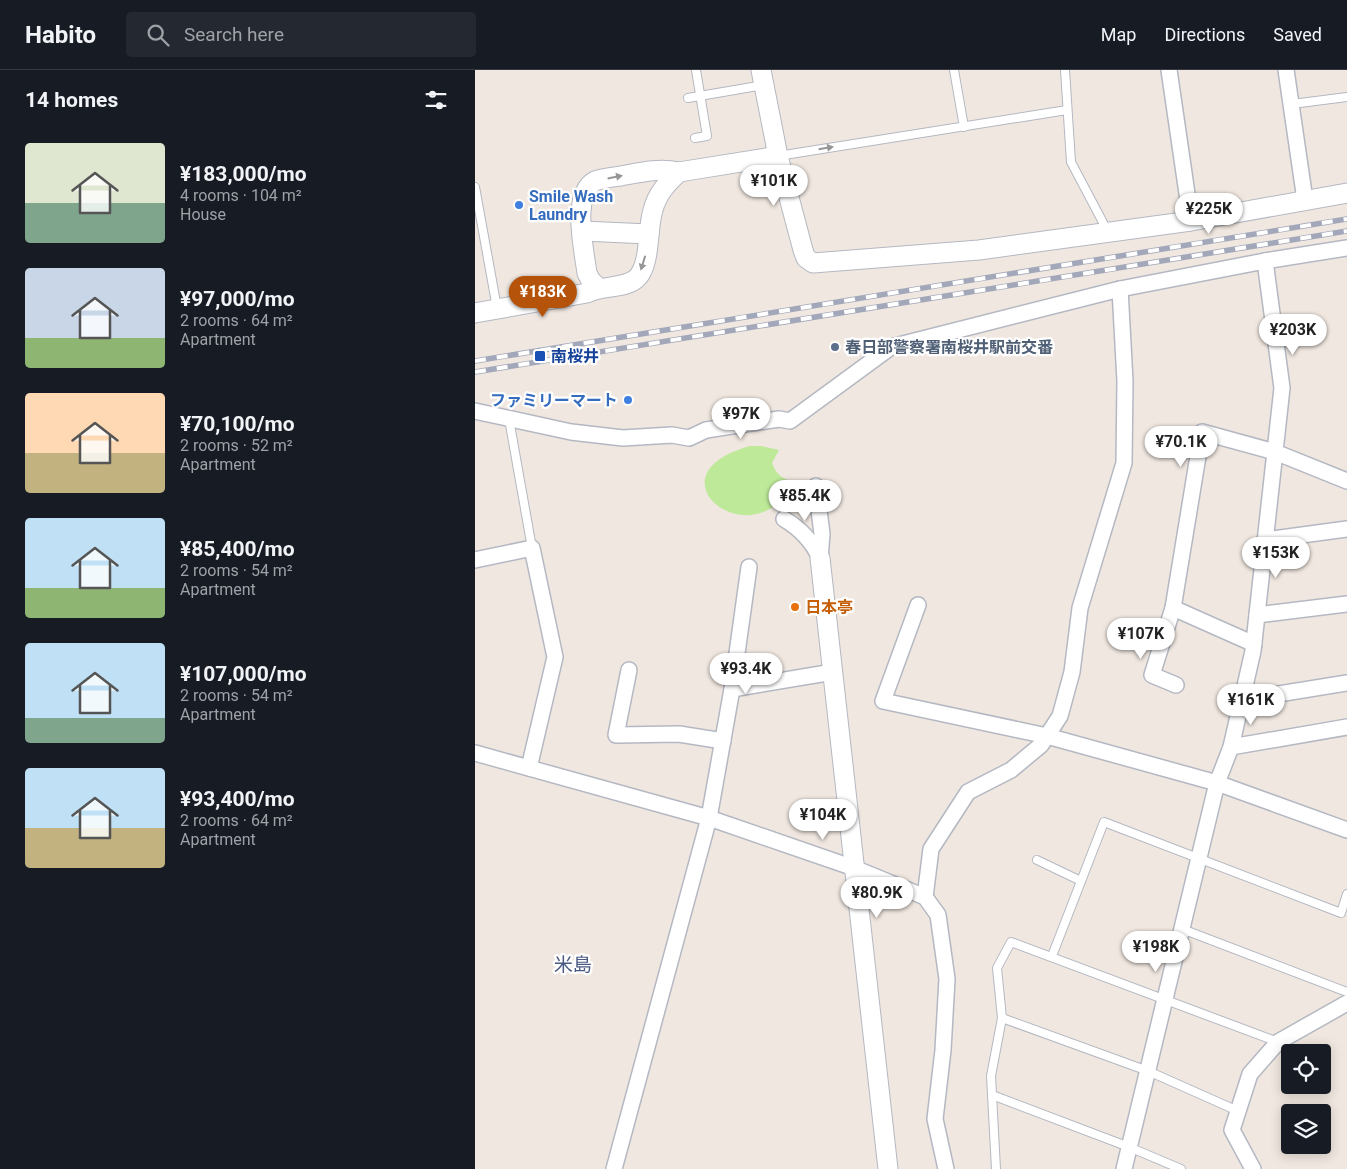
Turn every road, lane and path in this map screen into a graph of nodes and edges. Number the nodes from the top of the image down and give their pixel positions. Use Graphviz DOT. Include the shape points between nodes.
graph roads {
  1 [pos="696,70"];
  2 [pos="954,70"];
  3 [pos="1065,70"];
  4 [pos="1169,70"];
  5 [pos="1287,70"];
  6 [pos="762,78"];
  7 [pos="701,96"];
  8 [pos="1347,97"];
  9 [pos="688,98"];
  10 [pos="1291,104"];
  11 [pos="1067,110"];
  12 [pos="964,127"];
  13 [pos="695,138"];
  14 [pos="778,156"];
  15 [pos="679,172"];
  16 [pos="475,187"];
  17 [pos="1347,193"];
  18 [pos="1305,200"];
  19 [pos="1191,221"];
  20 [pos="582,231"];
  21 [pos="1108,232"];
  22 [pos="649,234"];
  23 [pos="1347,248"];
  24 [pos="1265,261"];
  25 [pos="598,287"];
  26 [pos="1120,289"];
  27 [pos="497,309"];
  28 [pos="475,313"];
  29 [pos="475,411"];
  30 [pos="509,419"];
  31 [pos="1275,452"];
  32 [pos="1347,481"];
  33 [pos="816,486"];
  34 [pos="785,519"];
  35 [pos="1347,529"];
  36 [pos="1265,540"];
  37 [pos="532,548"];
  38 [pos="819,558"];
  39 [pos="475,560"];
  40 [pos="749,567"];
  41 [pos="1347,604"];
  42 [pos="918,605"];
  43 [pos="1173,608"];
  44 [pos="1257,615"];
  45 [pos="1254,644"];
  46 [pos="629,670"];
  47 [pos="833,672"];
  48 [pos="1347,682"];
  49 [pos="1176,685"];
  50 [pos="732,689"];
  51 [pos="1242,700"];
  52 [pos="1347,727"];
  53 [pos="1047,736"];
  54 [pos="723,741"];
  55 [pos="1231,747"];
  56 [pos="475,753"];
  57 [pos="529,768"];
  58 [pos="1217,783"];
  59 [pos="709,818"];
  60 [pos="1347,830"];
  61 [pos="1199,859"];
  62 [pos="1037,860"];
  63 [pos="854,868"];
  64 [pos="1081,881"];
  65 [pos="1347,894"];
  66 [pos="925,897"];
  67 [pos="1182,929"];
  68 [pos="1052,956"];
  69 [pos="1347,992"];
  70 [pos="1165,998"];
  71 [pos="1347,1003"];
  72 [pos="1002,1018"];
  73 [pos="1278,1042"];
  74 [pos="1148,1071"];
  75 [pos="992,1095"];
  76 [pos="1238,1111"];
  77 [pos="1129,1147"];
  78 [pos="617,1168"];
  79 [pos="888,1169"];
  80 [pos="946,1169"];
  81 [pos="996,1169"];
  82 [pos="1124,1169"];
  83 [pos="1181,1169"];
  84 [pos="1253,1169"];
  1 -- 7 [label="lane"];
  2 -- 12 [label="lane"];
  3 -- 11 [label="lane"];
  4 -- 19 [label="street"];
  5 -- 10 [label="street"];
  6 -- 7 [label="lane"];
  6 -- 14 [label="street"];
  7 -- 9 [label="lane"];
  7 -- 13 [label="lane" via="707,136"];
  8 -- 10 [label="lane"];
  10 -- 18 [label="street"];
  11 -- 12 [label="lane"];
  11 -- 21 [label="lane" via="1071,162"];
  14 -- 12 [label="lane, one-way"];
  14 -- 15 [label="street"];
  14 -- 21 [label="street" via="803,250 813,263 979,250"];
  20 -- 15 [label="street, one-way" via="581,201 585,190 595,181 649,170"];
  15 -- 22 [label="street" via="658,196"];
  16 -- 27 [label="lane"];
  17 -- 18 [label="street"];
  18 -- 19 [label="street"];
  19 -- 21 [label="street"];
  20 -- 22 [label="street"];
  20 -- 25 [label="street" via="587,273"];
  22 -- 25 [label="street, one-way" via="644,265 638,277 628,284"];
  23 -- 24 [label="street"];
  24 -- 26 [label="street"];
  24 -- 31 [label="street" via="1282,388"];
  25 -- 27 [label="street" via="587,293"];
  26 -- 30 [label="street" via="891,347 790,421 779,419 706,430 689,438 672,435 639,442"];
  26 -- 53 [label="street" via="1125,381 1123,463 1079,608 1072,672 1060,716"];
  27 -- 28 [label="street"];
  29 -- 30 [label="street"];
  30 -- 37 [label="lane"];
  31 -- 32 [label="street"];
  31 -- 36 [label="street"];
  31 -- 43 [label="street" via="1202,432"];
  33 -- 38 [label="street" via="822,534"];
  34 -- 38 [label="street" via="814,545"];
  35 -- 36 [label="street"];
  36 -- 44 [label="street"];
  37 -- 39 [label="street"];
  37 -- 57 [label="street" via="555,658"];
  38 -- 47 [label="street"];
  40 -- 50 [label="street"];
  41 -- 44 [label="street"];
  42 -- 53 [label="street" via="883,701"];
  43 -- 45 [label="street"];
  43 -- 49 [label="street" via="1152,675"];
  44 -- 45 [label="street"];
  45 -- 51 [label="street"];
  46 -- 54 [label="street" via="616,735 679,734"];
  47 -- 50 [label="street"];
  47 -- 63 [label="street"];
  48 -- 51 [label="street"];
  50 -- 54 [label="street"];
  51 -- 55 [label="street"];
  52 -- 55 [label="street"];
  53 -- 58 [label="street"];
  53 -- 66 [label="street" via="1011,770 968,792 931,849"];
  54 -- 59 [label="street"];
  55 -- 58 [label="street"];
  56 -- 57 [label="street"];
  57 -- 59 [label="street"];
  58 -- 60 [label="street"];
  58 -- 61 [label="street"];
  59 -- 63 [label="street"];
  59 -- 78 [label="street"];
  61 -- 64 [label="lane" via="1105,822"];
  61 -- 65 [label="lane" via="1341,913"];
  61 -- 67 [label="street"];
  62 -- 64 [label="lane"];
  63 -- 66 [label="street"];
  63 -- 79 [label="street"];
  64 -- 68 [label="lane"];
  66 -- 80 [label="street" via="938,915 947,979 935,1119"];
  67 -- 69 [label="lane"];
  67 -- 70 [label="street"];
  68 -- 70 [label="lane"];
  68 -- 72 [label="lane" via="1011,942 997,968"];
  70 -- 73 [label="lane"];
  70 -- 74 [label="street"];
  71 -- 73 [label="street"];
  72 -- 74 [label="lane"];
  72 -- 75 [label="lane" via="991,1076"];
  73 -- 76 [label="street" via="1250,1074"];
  74 -- 76 [label="lane"];
  74 -- 77 [label="street"];
  75 -- 77 [label="lane"];
  75 -- 81 [label="lane"];
  76 -- 84 [label="street" via="1232,1130"];
  77 -- 82 [label="street"];
  77 -- 83 [label="lane"];
}
